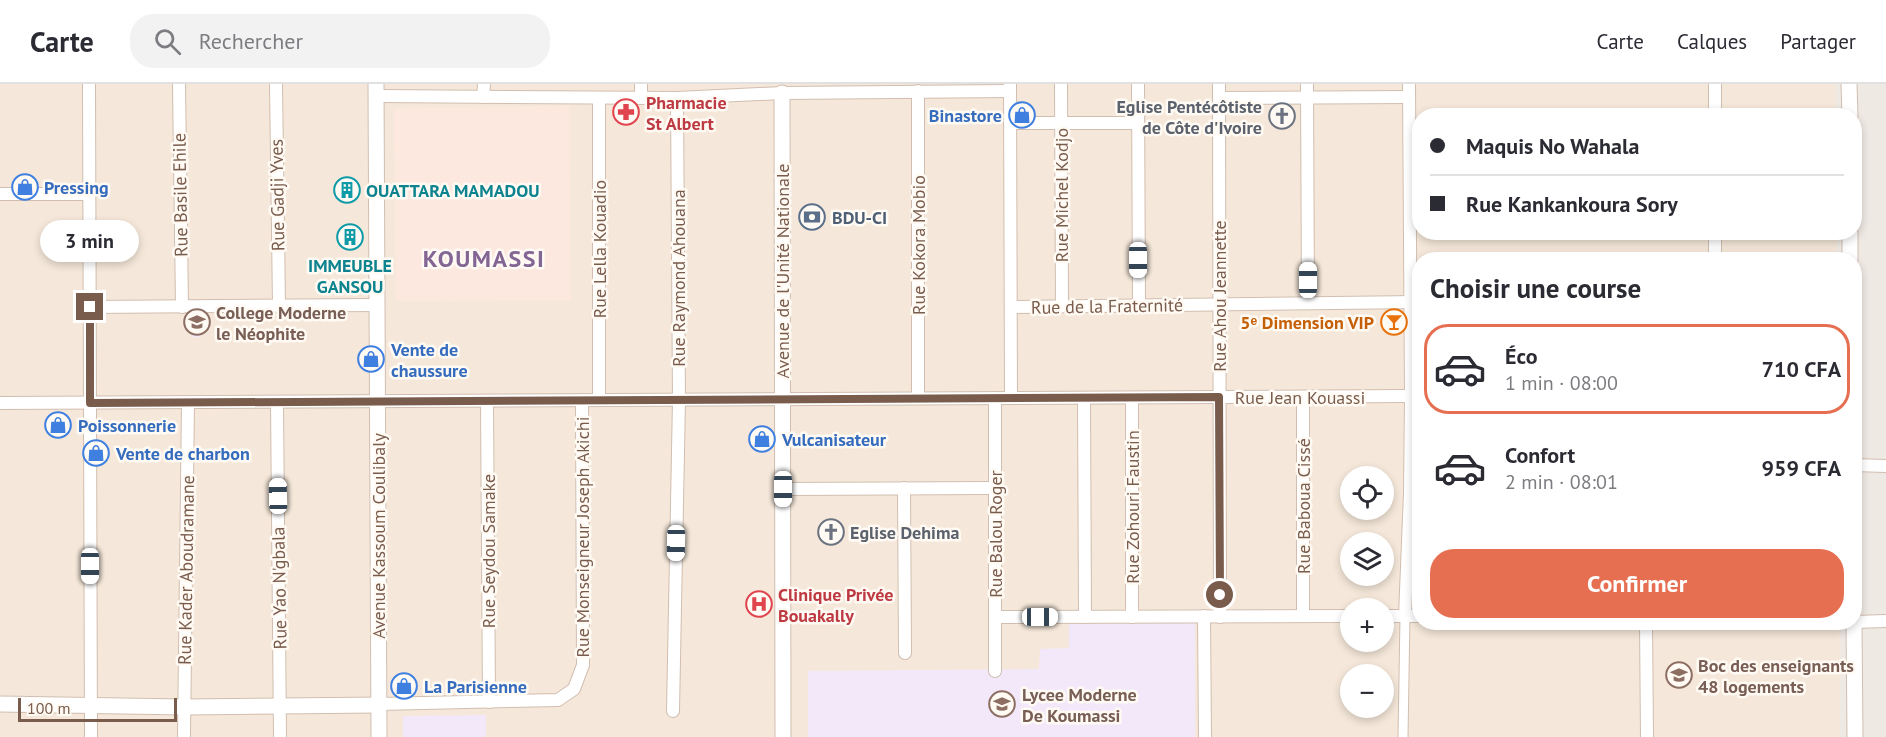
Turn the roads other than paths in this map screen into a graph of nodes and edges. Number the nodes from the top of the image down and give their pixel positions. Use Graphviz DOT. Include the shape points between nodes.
graph roads {
  1 [pos="89,84"];
  2 [pos="179,84"];
  3 [pos="276,84"];
  4 [pos="577,84"];
  5 [pos="641,84"];
  6 [pos="1061,84"];
  7 [pos="1138,84"];
  8 [pos="1219,84"];
  9 [pos="1307,84"];
  10 [pos="1715,84"];
  11 [pos="1849,84"];
  12 [pos="1010,88"];
  13 [pos="376,90"];
  14 [pos="484,90"];
  15 [pos="1409,90"];
  16 [pos="918,91"];
  17 [pos="782,93"];
  18 [pos="1307,97"];
  19 [pos="577,98"];
  20 [pos="599,98"];
  21 [pos="641,98"];
  22 [pos="677,98"];
  23 [pos="1219,98"];
  24 [pos="1715,108"];
  25 [pos="1850,108"];
  26 [pos="1010,123"];
  27 [pos="1061,123"];
  28 [pos="1138,123"];
  29 [pos="0,194"];
  30 [pos="89,194"];
  31 [pos="1412,217"];
  32 [pos="1412,302"];
  33 [pos="1308,303"];
  34 [pos="1219,304"];
  35 [pos="377,305"];
  36 [pos="1138,305"];
  37 [pos="279,306"];
  38 [pos="1062,306"];
  39 [pos="90,307"];
  40 [pos="182,307"];
  41 [pos="1011,307"];
  42 [pos="1412,365"];
  43 [pos="1411,396"];
  44 [pos="1219,397"];
  45 [pos="1303,397"];
  46 [pos="918,398"];
  47 [pos="995,398"];
  48 [pos="1011,398"];
  49 [pos="1084,398"];
  50 [pos="1132,398"];
  51 [pos="783,399"];
  52 [pos="582,400"];
  53 [pos="599,400"];
  54 [pos="679,400"];
  55 [pos="488,401"];
  56 [pos="378,402"];
  57 [pos="0,403"];
  58 [pos="90,403"];
  59 [pos="188,403"];
  60 [pos="278,403"];
  61 [pos="1862,465"];
  62 [pos="1886,466"];
  63 [pos="904,488"];
  64 [pos="995,488"];
  65 [pos="783,489"];
  66 [pos="1204,616"];
  67 [pos="1303,616"];
  68 [pos="1340,616"];
  69 [pos="1394,616"];
  70 [pos="1405,616"];
  71 [pos="1412,616"];
  72 [pos="995,617"];
  73 [pos="1084,617"];
  74 [pos="1132,617"];
  75 [pos="1220,617"];
  76 [pos="1886,621"];
  77 [pos="1862,622"];
  78 [pos="1646,630"];
  79 [pos="1854,630"];
  80 [pos="905,653"];
  81 [pos="995,671"];
  82 [pos="489,702"];
  83 [pos="0,704"];
  84 [pos="90,705"];
  85 [pos="379,705"];
  86 [pos="280,706"];
  87 [pos="184,707"];
  88 [pos="673,711"];
  89 [pos="91,737"];
  90 [pos="184,737"];
  91 [pos="280,737"];
  92 [pos="379,737"];
  93 [pos="783,737"];
  94 [pos="1205,737"];
  95 [pos="1403,737"];
  96 [pos="1647,737"];
  97 [pos="1855,737"];
  1 -- 30 [label="street"];
  2 -- 40 [label="street, Rue Basile Ehile"];
  3 -- 37 [label="street, Rue Gadji Yves"];
  4 -- 19 [label="street"];
  5 -- 21 [label="street"];
  6 -- 27 [label="street, Rue Michel Kodjo"];
  7 -- 28 [label="street"];
  8 -- 23 [label="street, Rue Ahou Jeannette"];
  9 -- 18 [label="street"];
  10 -- 24 [label="street"];
  11 -- 25 [label="street"];
  12 -- 16 [label="street"];
  12 -- 26 [label="street"];
  13 -- 14 [label="street"];
  13 -- 35 [label="street, Avenue Kassoum Coulibaly"];
  14 -- 19 [label="street"];
  15 -- 18 [label="street"];
  15 -- 31 [label="street"];
  16 -- 17 [label="street"];
  16 -- 46 [label="street, Rue Kokora Mobio"];
  17 -- 22 [label="street"];
  17 -- 51 [label="street, Avenue de l'Unité Nationale"];
  18 -- 23 [label="street"];
  18 -- 33 [label="street"];
  19 -- 20 [label="street"];
  20 -- 21 [label="street"];
  20 -- 53 [label="street, Rue Lella Kouadio"];
  21 -- 22 [label="street"];
  22 -- 54 [label="street, Rue Raymond Ahouana"];
  23 -- 34 [label="street, Rue Ahou Jeannette"];
  26 -- 27 [label="street"];
  26 -- 41 [label="street"];
  27 -- 28 [label="street"];
  27 -- 38 [label="street, Rue Michel Kodjo"];
  28 -- 36 [label="street"];
  29 -- 30 [label="street"];
  30 -- 39 [label="street"];
  32 -- 33 [label="street, Rue de la Fraternité"];
  33 -- 34 [label="street, Rue de la Fraternité"];
  34 -- 36 [label="street, Rue de la Fraternité"];
  34 -- 44 [label="street, Rue Ahou Jeannette"];
  35 -- 37 [label="street"];
  35 -- 56 [label="street, Avenue Kassoum Coulibaly"];
  36 -- 38 [label="street, Rue de la Fraternité"];
  37 -- 40 [label="street"];
  38 -- 41 [label="street, Rue de la Fraternité"];
  39 -- 40 [label="street"];
  39 -- 58 [label="street"];
  41 -- 48 [label="street"];
  42 -- 43 [label="street"];
  43 -- 45 [label="street, Rue Jean Kouassi"];
  43 -- 70 [label="street"];
  44 -- 45 [label="street, Rue Jean Kouassi"];
  44 -- 50 [label="street, Rue Jean Kouassi"];
  44 -- 75 [label="street, Rue Ahou Jeannette"];
  45 -- 67 [label="street, Rue Baboua Cissé"];
  46 -- 47 [label="street, Rue Jean Kouassi"];
  46 -- 51 [label="street, Rue Jean Kouassi"];
  47 -- 48 [label="street, Rue Jean Kouassi"];
  47 -- 64 [label="street, Rue Balou Roger"];
  48 -- 49 [label="street, Rue Jean Kouassi"];
  49 -- 50 [label="street, Rue Jean Kouassi"];
  49 -- 73 [label="street"];
  50 -- 74 [label="street, Rue Zohouri Faustin"];
  51 -- 54 [label="street, Rue Jean Kouassi"];
  51 -- 65 [label="street, Avenue de l'Unité Nationale"];
  52 -- 53 [label="street, Rue Jean Kouassi"];
  52 -- 55 [label="street, Rue Jean Kouassi"];
  52 -- 82 [label="street, Rue Monseigneur Joseph Akichi" via="583,665 574,689 558,700"];
  53 -- 54 [label="street, Rue Jean Kouassi"];
  54 -- 88 [label="street, Rue Raymond Ahouana"];
  55 -- 56 [label="street, Rue Jean Kouassi"];
  55 -- 82 [label="street, Rue Seydou Samake"];
  56 -- 60 [label="street, Rue Jean Kouassi"];
  56 -- 85 [label="street, Avenue Kassoum Coulibaly"];
  57 -- 58 [label="street, Rue Jean Kouassi"];
  58 -- 59 [label="street, Rue Jean Kouassi"];
  58 -- 84 [label="street"];
  59 -- 60 [label="street, Rue Jean Kouassi"];
  59 -- 87 [label="street, Rue Kader Aboudramane"];
  60 -- 86 [label="street, Rue Yao N'gbala"];
  61 -- 62 [label="street"];
  63 -- 64 [label="street"];
  63 -- 65 [label="street"];
  63 -- 80 [label="street"];
  64 -- 72 [label="street, Rue Balou Roger"];
  65 -- 93 [label="street, Avenue de l'Unité Nationale"];
  66 -- 74 [label="street"];
  66 -- 75 [label="street"];
  66 -- 94 [label="street"];
  67 -- 68 [label="street"];
  67 -- 75 [label="street"];
  69 -- 70 [label="street"];
  70 -- 71 [label="street"];
  70 -- 95 [label="street"];
  72 -- 73 [label="street"];
  72 -- 81 [label="street, Rue Balou Roger"];
  73 -- 74 [label="street"];
  76 -- 77 [label="street"];
  78 -- 96 [label="street"];
  79 -- 97 [label="street"];
  82 -- 85 [label="street, Rue Monseigneur Joseph Akichi"];
  83 -- 84 [label="street, Rue Monseigneur Joseph Akichi"];
  84 -- 87 [label="street, Rue Monseigneur Joseph Akichi"];
  84 -- 89 [label="street"];
  85 -- 86 [label="street, Rue Monseigneur Joseph Akichi"];
  85 -- 92 [label="street, Avenue Kassoum Coulibaly"];
  86 -- 87 [label="street, Rue Monseigneur Joseph Akichi"];
  86 -- 91 [label="street, Rue Yao N'gbala"];
  87 -- 90 [label="street, Rue Kader Aboudramane"];
}
